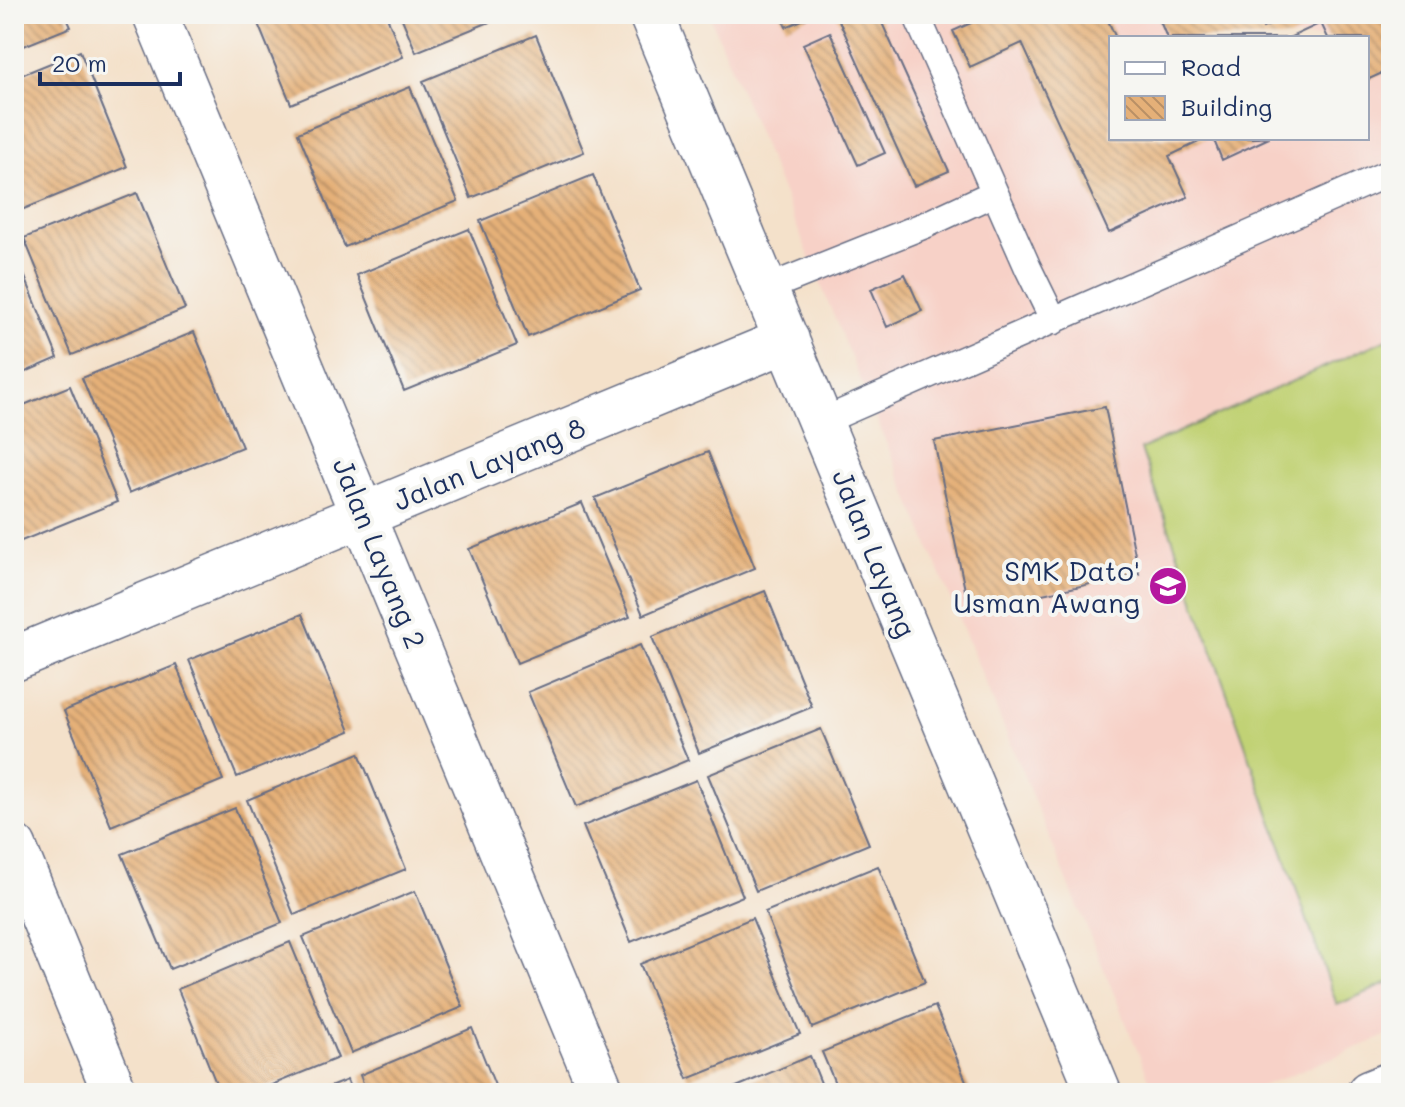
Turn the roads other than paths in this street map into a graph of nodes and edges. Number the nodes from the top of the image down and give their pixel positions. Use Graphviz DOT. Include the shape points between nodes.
graph roads {
  1 [pos="155,14"];
  2 [pos="651,14"];
  3 [pos="916,14"];
  4 [pos="1391,172"];
  5 [pos="994,193"];
  6 [pos="765,289"];
  7 [pos="1054,321"];
  8 [pos="787,340"];
  9 [pos="821,422"];
  10 [pos="364,514"];
  11 [pos="14,659"];
  12 [pos="14,847"];
  13 [pos="1391,1084"];
  14 [pos="115,1093"];
  15 [pos="602,1093"];
  16 [pos="1099,1093"];
  17 [pos="1369,1093"];
  1 -- 10 [label="street, Jalan Layang 2"];
  2 -- 6 [label="street, Jalan Layang"];
  3 -- 5 [label="lane"];
  4 -- 7 [label="lane"];
  5 -- 6 [label="lane"];
  5 -- 7 [label="lane"];
  6 -- 8 [label="street, Jalan Layang"];
  7 -- 9 [label="lane"];
  8 -- 9 [label="street, Jalan Layang"];
  8 -- 10 [label="street, Jalan Layang 8"];
  9 -- 16 [label="street, Jalan Layang"];
  10 -- 11 [label="street, Jalan Layang 8"];
  10 -- 15 [label="street, Jalan Layang 2"];
  12 -- 14 [label="street"];
  13 -- 17 [label="street"];
}
